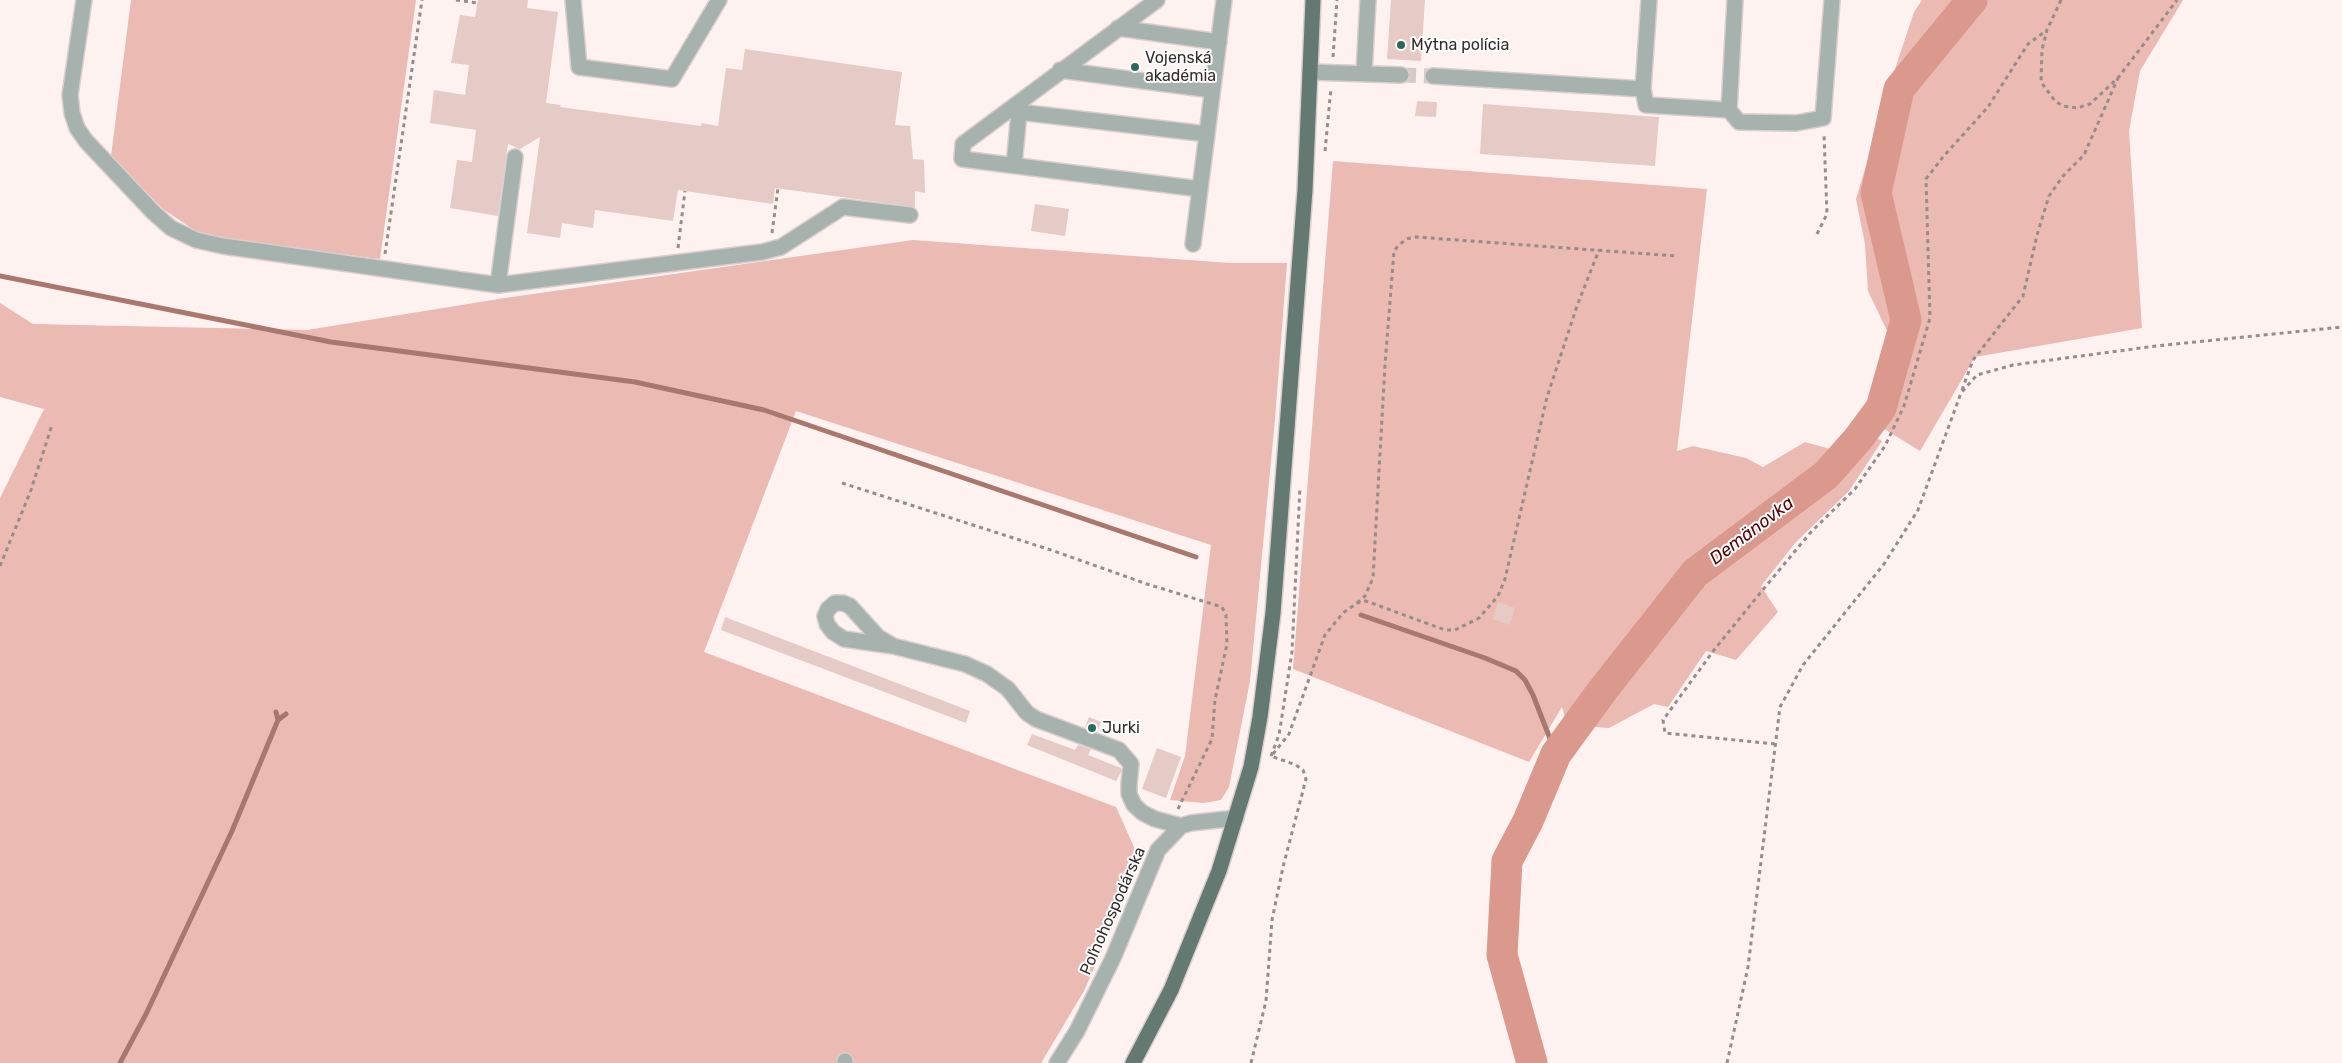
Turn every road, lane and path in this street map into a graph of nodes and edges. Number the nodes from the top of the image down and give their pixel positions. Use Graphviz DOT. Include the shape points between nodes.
graph roads {
  1 [pos="84,0"];
  2 [pos="422,0"];
  3 [pos="456,0"];
  4 [pos="573,0"];
  5 [pos="719,0"];
  6 [pos="1157,0"];
  7 [pos="1224,0"];
  8 [pos="1313,0"];
  9 [pos="1368,0"];
  10 [pos="1649,0"];
  11 [pos="1735,0"];
  12 [pos="1832,0"];
  13 [pos="2061,0"];
  14 [pos="2177,0"];
  15 [pos="477,3"];
  16 [pos="1118,28"];
  17 [pos="2047,30"];
  18 [pos="1219,42"];
  19 [pos="1060,70"];
  20 [pos="1310,72"];
  21 [pos="1364,73"];
  22 [pos="1401,75"];
  23 [pos="1433,76"];
  24 [pos="2118,78"];
  25 [pos="1643,89"];
  26 [pos="1212,90"];
  27 [pos="1020,107"];
  28 [pos="1729,110"];
  29 [pos="1823,118"];
  30 [pos="1207,134"];
  31 [pos="515,157"];
  32 [pos="1014,165"];
  33 [pos="778,188"];
  34 [pos="1200,189"];
  35 [pos="685,190"];
  36 [pos="910,215"];
  37 [pos="1817,234"];
  38 [pos="1193,244"];
  39 [pos="1599,250"];
  40 [pos="769,251"];
  41 [pos="1676,256"];
  42 [pos="676,263"];
  43 [pos="383,270"];
  44 [pos="498,284"];
  45 [pos="2342,327"];
  46 [pos="1961,393"];
  47 [pos="52,425"];
  48 [pos="842,483"];
  49 [pos="0,566"];
  50 [pos="1357,603"];
  51 [pos="893,646"];
  52 [pos="1775,744"];
  53 [pos="1254,750"];
  54 [pos="1271,756"];
  55 [pos="1236,818"];
  56 [pos="1176,825"];
  57 [pos="1057,1063"];
  58 [pos="1132,1063"];
  59 [pos="1251,1063"];
  60 [pos="1727,1063"];
  1 -- 43 [label="street" via="70,95 72,113 86,141 154,213 171,228 196,240"];
  2 -- 43 [label="path"];
  3 -- 15 [label="path"];
  4 -- 5 [label="street" via="580,67 672,80"];
  6 -- 16 [label="street"];
  7 -- 18 [label="street"];
  8 -- 20 [label="main road"];
  9 -- 21 [label="street"];
  10 -- 25 [label="street"];
  11 -- 28 [label="street"];
  12 -- 29 [label="street"];
  13 -- 17 [label="path"];
  14 -- 24 [label="path"];
  16 -- 18 [label="street"];
  16 -- 19 [label="street"];
  17 -- 24 [label="path" via="2042,50 2041,82 2054,101 2077,108 2090,104"];
  17 -- 52 [label="path" via="2028,44 1988,108 1926,179 1930,318 1904,406 1885,446 1855,490 1811,532 1663,720 1665,732"];
  18 -- 26 [label="street"];
  19 -- 26 [label="street"];
  19 -- 27 [label="street"];
  20 -- 21 [label="street"];
  20 -- 53 [label="main road" via="1305,190 1274,594 1266,678"];
  21 -- 22 [label="street"];
  23 -- 25 [label="street"];
  24 -- 46 [label="path" via="2084,154 2049,196 2022,296 1974,360"];
  25 -- 28 [label="street" via="1646,105"];
  26 -- 30 [label="street"];
  27 -- 30 [label="street"];
  27 -- 32 [label="street"];
  27 -- 32 [label="street" via="963,144 962,159"];
  28 -- 29 [label="street" via="1739,122 1796,123"];
  29 -- 37 [label="path" via="1827,214"];
  30 -- 34 [label="street"];
  31 -- 44 [label="street"];
  32 -- 34 [label="street"];
  33 -- 40 [label="path"];
  34 -- 38 [label="street"];
  35 -- 42 [label="path"];
  36 -- 40 [label="street" via="843,207 781,247"];
  39 -- 41 [label="path"];
  39 -- 50 [label="path" via="1548,397 1505,579 1498,596 1479,618 1455,630 1444,630 1366,602"];
  39 -- 50 [label="path" via="1416,237 1406,239 1394,251 1373,578 1365,596"];
  40 -- 42 [label="street"];
  42 -- 44 [label="street"];
  43 -- 44 [label="street"];
  45 -- 46 [label="path" via="2013,365 1977,375"];
  46 -- 52 [label="path" via="1918,510 1884,564 1803,665 1780,707"];
  47 -- 49 [label="path" via="31,490"];
  48 -- 56 [label="path" via="1222,607 1226,615 1227,644 1215,700 1212,739"];
  50 -- 54 [label="path" via="1325,635 1290,734"];
  51 -- 56 [label="street" via="965,664 987,674 1008,688 1027,713 1036,719 1119,750 1131,764 1130,794 1134,805 1143,813"];
  52 -- 60 [label="path" via="1748,967"];
  53 -- 54 [label="path"];
  53 -- 55 [label="main road"];
  54 -- 59 [label="path" via="1296,765 1303,770 1306,779 1272,920 1266,1001"];
  55 -- 56 [label="street"];
  55 -- 58 [label="main road" via="1200,920 1167,997"];
  56 -- 57 [label="street, Poľnohospodárska" via="1149,867 1113,958 1077,1031"];
}
